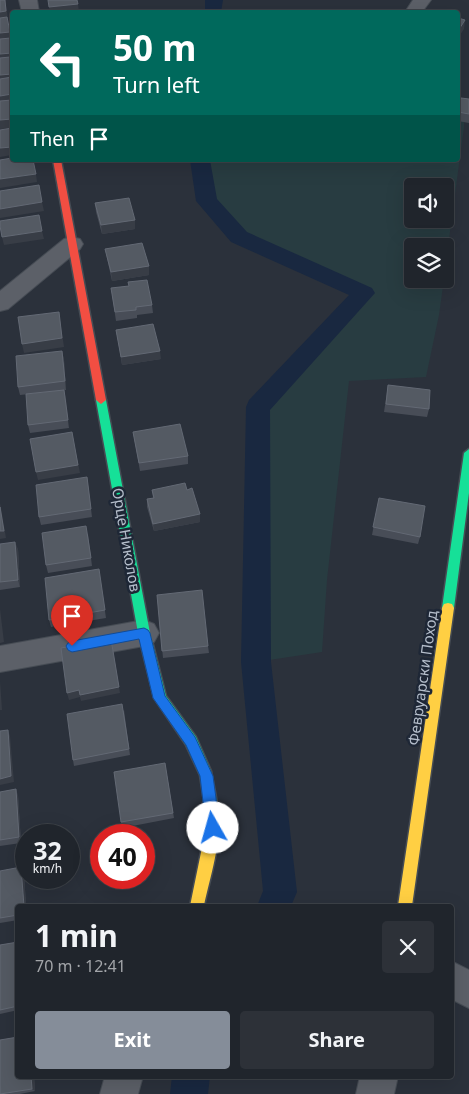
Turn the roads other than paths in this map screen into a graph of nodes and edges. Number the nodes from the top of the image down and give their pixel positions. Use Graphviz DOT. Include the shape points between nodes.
graph roads {
  1 [pos="57,162"];
  2 [pos="72,244"];
  3 [pos="0,304"];
  4 [pos="469,453"];
  5 [pos="144,633"];
  6 [pos="0,659"];
  7 [pos="196,904"];
  8 [pos="405,904"];
  9 [pos="454,981"];
  10 [pos="469,990"];
  11 [pos="123,1079"];
  12 [pos="378,1079"];
  13 [pos="119,1094"];
  14 [pos="375,1094"];
  1 -- 2 [label="street, Орце Николов"];
  2 -- 3 [label="street"];
  2 -- 5 [label="street, Орце Николов"];
  4 -- 8 [label="street, Февруарски Поход"];
  5 -- 6 [label="street"];
  5 -- 7 [label="street, Орце Николов" via="160,698 190,741 206,776 213,828"];
  9 -- 10 [label="street"];
  11 -- 13 [label="street"];
  12 -- 14 [label="street"];
}
